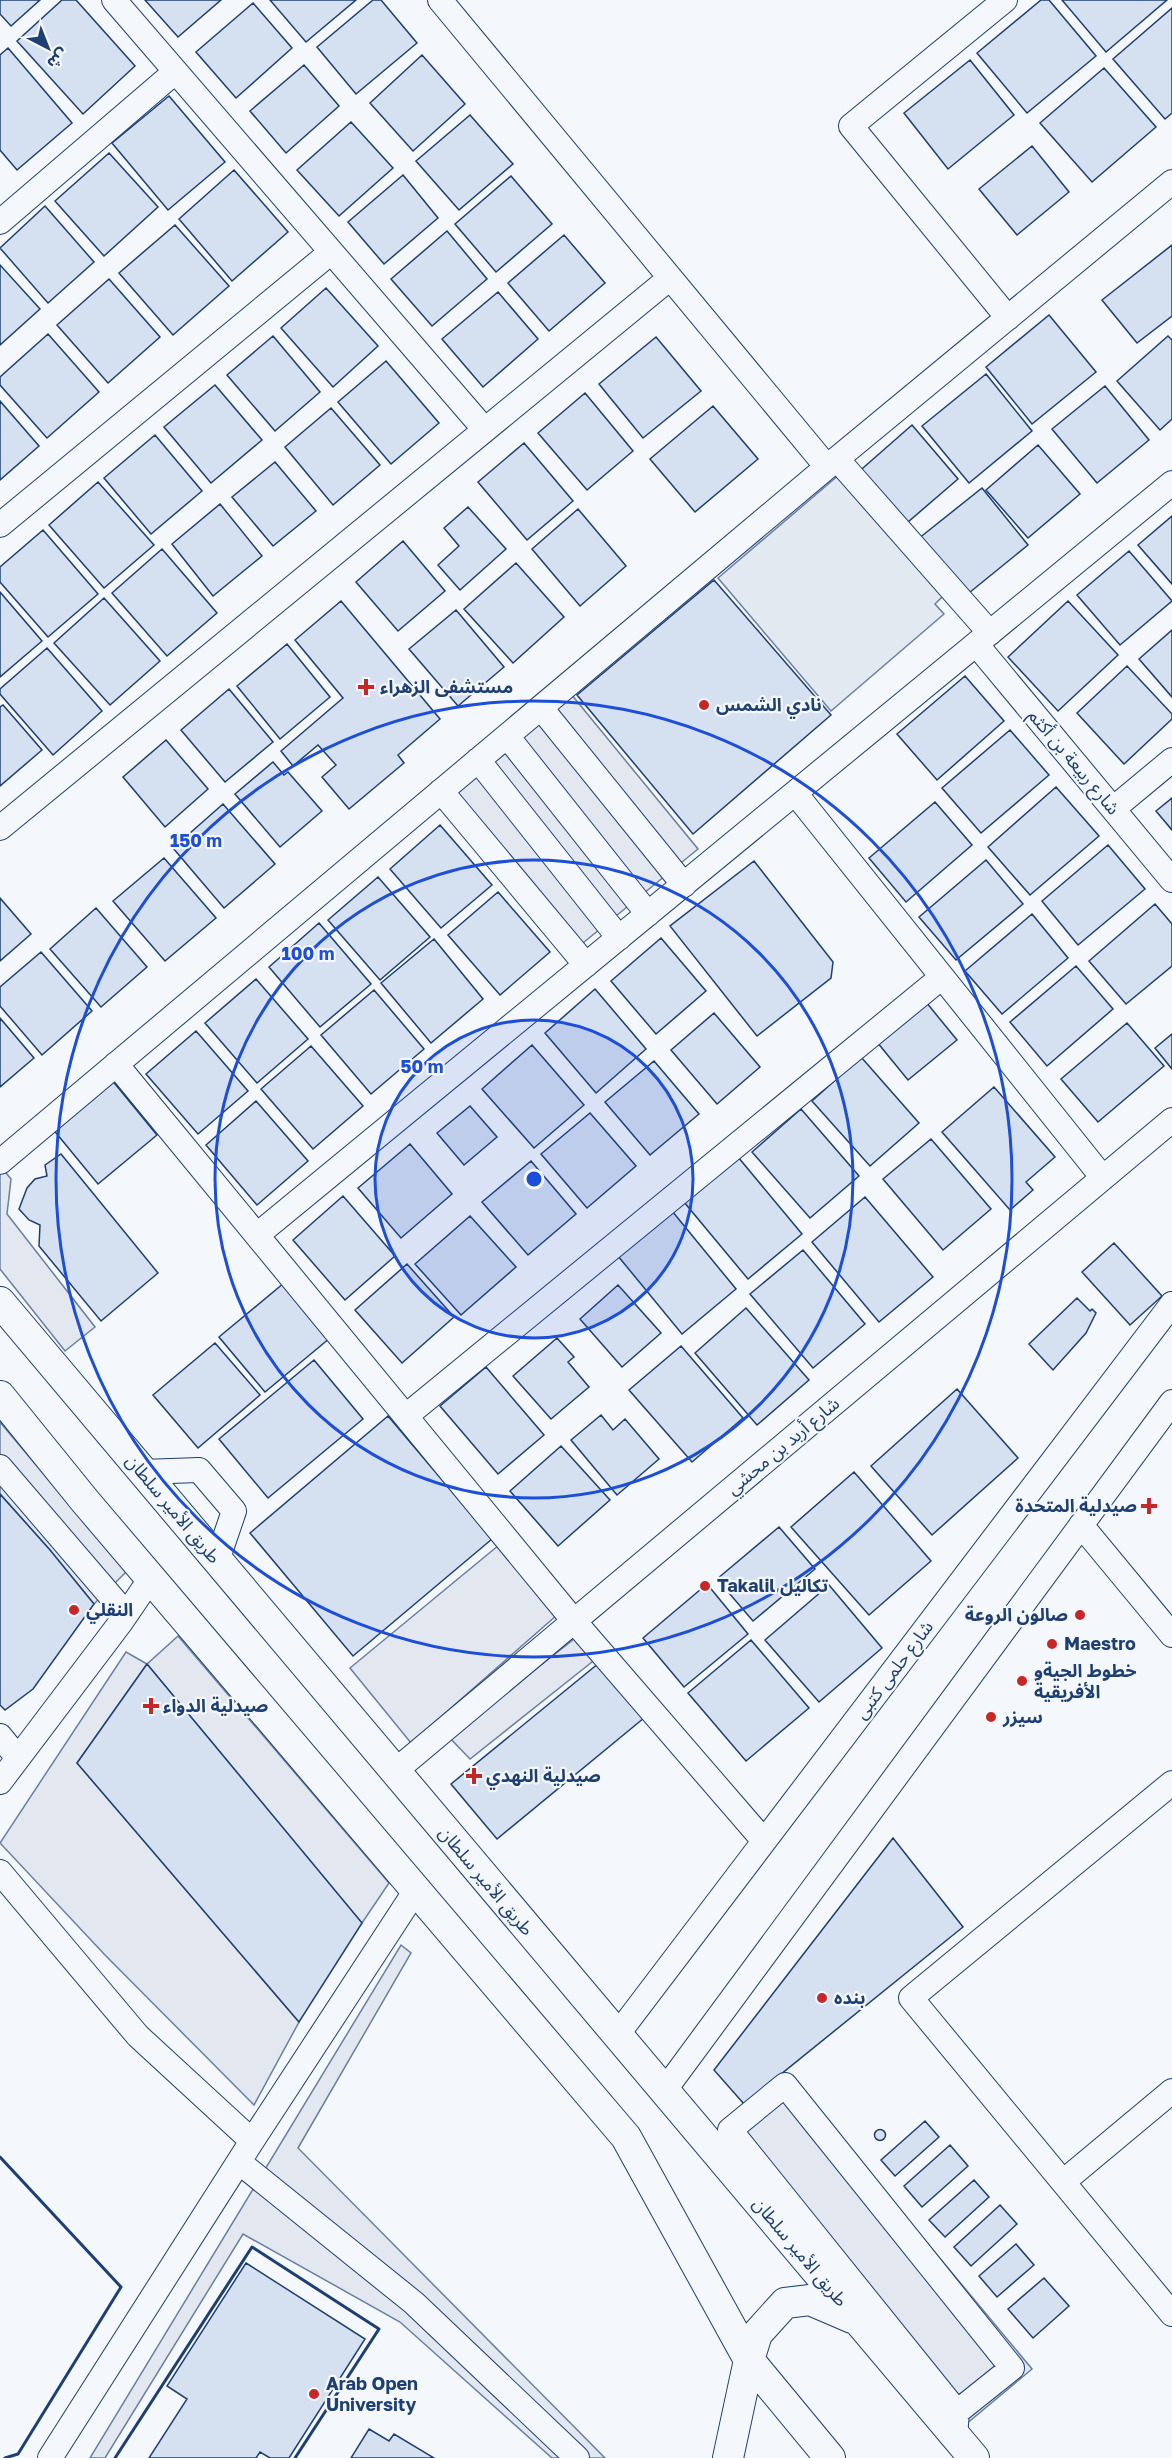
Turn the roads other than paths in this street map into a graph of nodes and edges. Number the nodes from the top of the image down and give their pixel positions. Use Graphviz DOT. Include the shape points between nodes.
graph roads {
  1 [pos="114,0"];
  2 [pos="440,0"];
  3 [pos="1005,0"];
  4 [pos="175,72"];
  5 [pos="1172,182"];
  6 [pos="0,222"];
  7 [pos="330,253"];
  8 [pos="670,278"];
  9 [pos="1008,318"];
  10 [pos="484,430"];
  11 [pos="832,463"];
  12 [pos="1172,483"];
  13 [pos="0,525"];
  14 [pos="983,639"];
  15 [pos="541,708"];
  16 [pos="507,736"];
  17 [pos="478,760"];
  18 [pos="1172,760"];
  19 [pos="441,792"];
  20 [pos="795,793"];
  21 [pos="1113,809"];
  22 [pos="0,828"];
  23 [pos="1172,880"];
  24 [pos="684,885"];
  25 [pos="648,914"];
  26 [pos="619,938"];
  27 [pos="586,965"];
  28 [pos="942,977"];
  29 [pos="116,1064"];
  30 [pos="1172,1120"];
  31 [pos="0,1162"];
  32 [pos="1103,1178"];
  33 [pos="257,1236"];
  34 [pos="0,1302"];
  35 [pos="1172,1304"];
  36 [pos="0,1396"];
  37 [pos="1172,1402"];
  38 [pos="406,1416"];
  39 [pos="0,1467"];
  40 [pos="142,1472"];
  41 [pos="1081,1525"];
  42 [pos="217,1561"];
  43 [pos="150,1578"];
  44 [pos="126,1614"];
  45 [pos="574,1621"];
  46 [pos="1172,1635"];
  47 [pos="0,1736"];
  48 [pos="18,1758"];
  49 [pos="394,1772"];
  50 [pos="0,1782"];
  51 [pos="1172,1783"];
  52 [pos="764,1841"];
  53 [pos="0,1872"];
  54 [pos="416,1890"];
  55 [pos="617,2035"];
  56 [pos="664,2091"];
  57 [pos="1172,2091"];
  58 [pos="252,2141"];
  59 [pos="739,2141"];
  60 [pos="709,2144"];
  61 [pos="239,2162"];
  62 [pos="1063,2182"];
  63 [pos="1172,2314"];
  64 [pos="857,2320"];
  65 [pos="749,2360"];
  66 [pos="962,2435"];
  67 [pos="50,2458"];
  68 [pos="577,2458"];
  69 [pos="728,2458"];
  70 [pos="830,2458"];
  1 -- 4 [label="street"];
  2 -- 8 [label="street, شارع ربيعة بن أكثم"];
  3 -- 9 [label="street" via="851,126"];
  4 -- 6 [label="street"];
  4 -- 7 [label="street"];
  5 -- 9 [label="street"];
  7 -- 10 [label="street"];
  7 -- 13 [label="street"];
  8 -- 10 [label="street"];
  8 -- 11 [label="street, شارع ربيعة بن أكثم"];
  9 -- 11 [label="street"];
  10 -- 22 [label="street"];
  11 -- 14 [label="street, شارع ربيعة بن أكثم"];
  11 -- 15 [label="street"];
  12 -- 14 [label="street"];
  14 -- 20 [label="street"];
  14 -- 21 [label="street, شارع ربيعة بن أكثم"];
  15 -- 16 [label="street"];
  15 -- 24 [label="street"];
  16 -- 17 [label="street"];
  16 -- 25 [label="street"];
  17 -- 19 [label="street"];
  17 -- 26 [label="street"];
  18 -- 21 [label="street"];
  19 -- 27 [label="street"];
  19 -- 29 [label="street"];
  20 -- 24 [label="street"];
  20 -- 28 [label="street"];
  21 -- 23 [label="street, شارع ربيعة بن أكثم"];
  24 -- 25 [label="street"];
  25 -- 26 [label="street"];
  26 -- 27 [label="street"];
  27 -- 33 [label="street"];
  28 -- 32 [label="street"];
  28 -- 38 [label="street"];
  29 -- 31 [label="street"];
  29 -- 33 [label="street"];
  30 -- 32 [label="street, شارع أربد بن محشي"];
  32 -- 45 [label="street, شارع أربد بن محشي"];
  33 -- 38 [label="street"];
  34 -- 40 [label="main road, طريق الأمير سلطان"];
  35 -- 52 [label="street, شارع حلمى كتبى"];
  36 -- 43 [label="main road"];
  37 -- 41 [label="street"];
  38 -- 45 [label="street"];
  39 -- 44 [label="street"];
  40 -- 42 [label="main road, طريق الأمير سلطان"];
  40 -- 42 [label="street" via="199,1470 234,1511"];
  41 -- 46 [label="street"];
  41 -- 56 [label="street"];
  42 -- 49 [label="main road, طريق الأمير سلطان"];
  43 -- 44 [label="street"];
  43 -- 54 [label="main road"];
  44 -- 48 [label="street"];
  45 -- 49 [label="street, شارع أربد بن محشي"];
  45 -- 52 [label="street"];
  47 -- 48 [label="street"];
  48 -- 50 [label="street"];
  49 -- 55 [label="main road, طريق الأمير سلطان"];
  51 -- 62 [label="street" via="911,1998"];
  52 -- 55 [label="street, شارع حلمى كتبى"];
  53 -- 58 [label="street" via="138,2036"];
  54 -- 58 [label="street"];
  54 -- 65 [label="main road" via="626,2137"];
  55 -- 56 [label="main road, طريق الأمير سلطان"];
  56 -- 60 [label="main road, طريق الأمير سلطان"];
  57 -- 62 [label="street"];
  58 -- 61 [label="street"];
  59 -- 60 [label="street"];
  59 -- 66 [label="street"];
  59 -- 66 [label="street" via="730,2130 785,2085 1012,2368"];
  60 -- 64 [label="main road, طريق الأمير سلطان"];
  61 -- 67 [label="street"];
  61 -- 68 [label="street" via="414,2302"];
  62 -- 63 [label="street"];
  64 -- 65 [label="main road" via="810,2300 785,2303 757,2334"];
  64 -- 66 [label="main road, طريق الأمير سلطان"];
  65 -- 69 [label="main road"];
  65 -- 70 [label="main road"];
}
